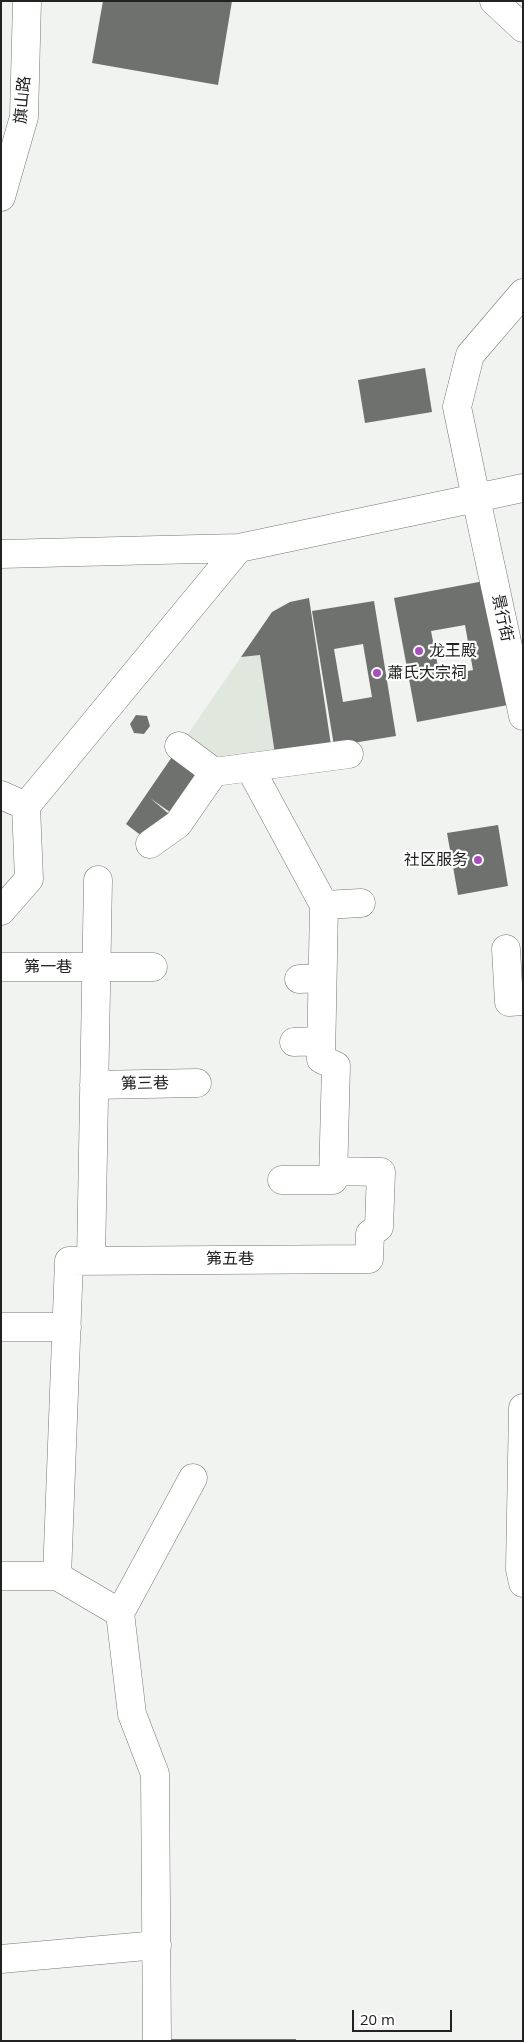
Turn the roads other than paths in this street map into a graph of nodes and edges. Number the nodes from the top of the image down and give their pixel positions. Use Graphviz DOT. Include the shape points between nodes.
graph roads {
  1 [pos="28,1"];
  2 [pos="494,1"];
  3 [pos="523,28"];
  4 [pos="1,197"];
  5 [pos="523,293"];
  6 [pos="523,488"];
  7 [pos="476,498"];
  8 [pos="239,548"];
  9 [pos="1,554"];
  10 [pos="514,630"];
  11 [pos="523,716"];
  12 [pos="179,746"];
  13 [pos="349,754"];
  14 [pos="250,768"];
  15 [pos="214,772"];
  16 [pos="1,795"];
  17 [pos="26,806"];
  18 [pos="150,844"];
  19 [pos="98,880"];
  20 [pos="361,904"];
  21 [pos="324,905"];
  22 [pos="1,911"];
  23 [pos="506,950"];
  24 [pos="1,967"];
  25 [pos="153,967"];
  26 [pos="96,968"];
  27 [pos="516,1002"];
  28 [pos="197,1083"];
  29 [pos="94,1085"];
  30 [pos="334,1171"];
  31 [pos="282,1180"];
  32 [pos="91,1260"];
  33 [pos="67,1327"];
  34 [pos="1,1328"];
  35 [pos="523,1408"];
  36 [pos="522,1453"];
  37 [pos="194,1478"];
  38 [pos="1,1576"];
  39 [pos="57,1576"];
  40 [pos="523,1583"];
  41 [pos="120,1613"];
  42 [pos="156,1944"];
  43 [pos="1,1959"];
  44 [pos="156,2041"];
  1 -- 4 [label="street, 旗山路" via="24,117"];
  2 -- 3 [label="street"];
  5 -- 7 [label="street, 景行街" via="470,356 457,407"];
  6 -- 7 [label="street"];
  7 -- 8 [label="street"];
  7 -- 10 [label="street, 景行街" via="494,579"];
  8 -- 9 [label="street"];
  8 -- 17 [label="street"];
  10 -- 11 [label="street, 景行街"];
  12 -- 15 [label="street"];
  13 -- 14 [label="street"];
  14 -- 15 [label="street"];
  14 -- 21 [label="street"];
  15 -- 18 [label="street" via="178,824"];
  16 -- 17 [label="street"];
  17 -- 22 [label="street" via="29,879"];
  19 -- 26 [label="street"];
  20 -- 21 [label="street"];
  21 -- 30 [label="street" via="310,978 307,1042 321,1059 336,1066"];
  23 -- 27 [label="street"];
  24 -- 26 [label="street, 笰一巷"];
  25 -- 26 [label="street, 笰一巷"];
  26 -- 29 [label="street"];
  28 -- 29 [label="street, 笰三巷"];
  29 -- 32 [label="street"];
  30 -- 31 [label="street" via="333,1180"];
  30 -- 32 [label="street, 笰五巷" via="381,1172 379,1227 370,1234 369,1259"];
  32 -- 33 [label="street, 笰五巷" via="69,1261"];
  33 -- 34 [label="street"];
  33 -- 39 [label="street"];
  35 -- 36 [label="street"];
  36 -- 40 [label="street" via="520,1568"];
  37 -- 41 [label="street"];
  38 -- 39 [label="street"];
  39 -- 41 [label="street"];
  41 -- 42 [label="street" via="132,1714 155,1774"];
  42 -- 43 [label="street"];
  42 -- 44 [label="street"];
}
